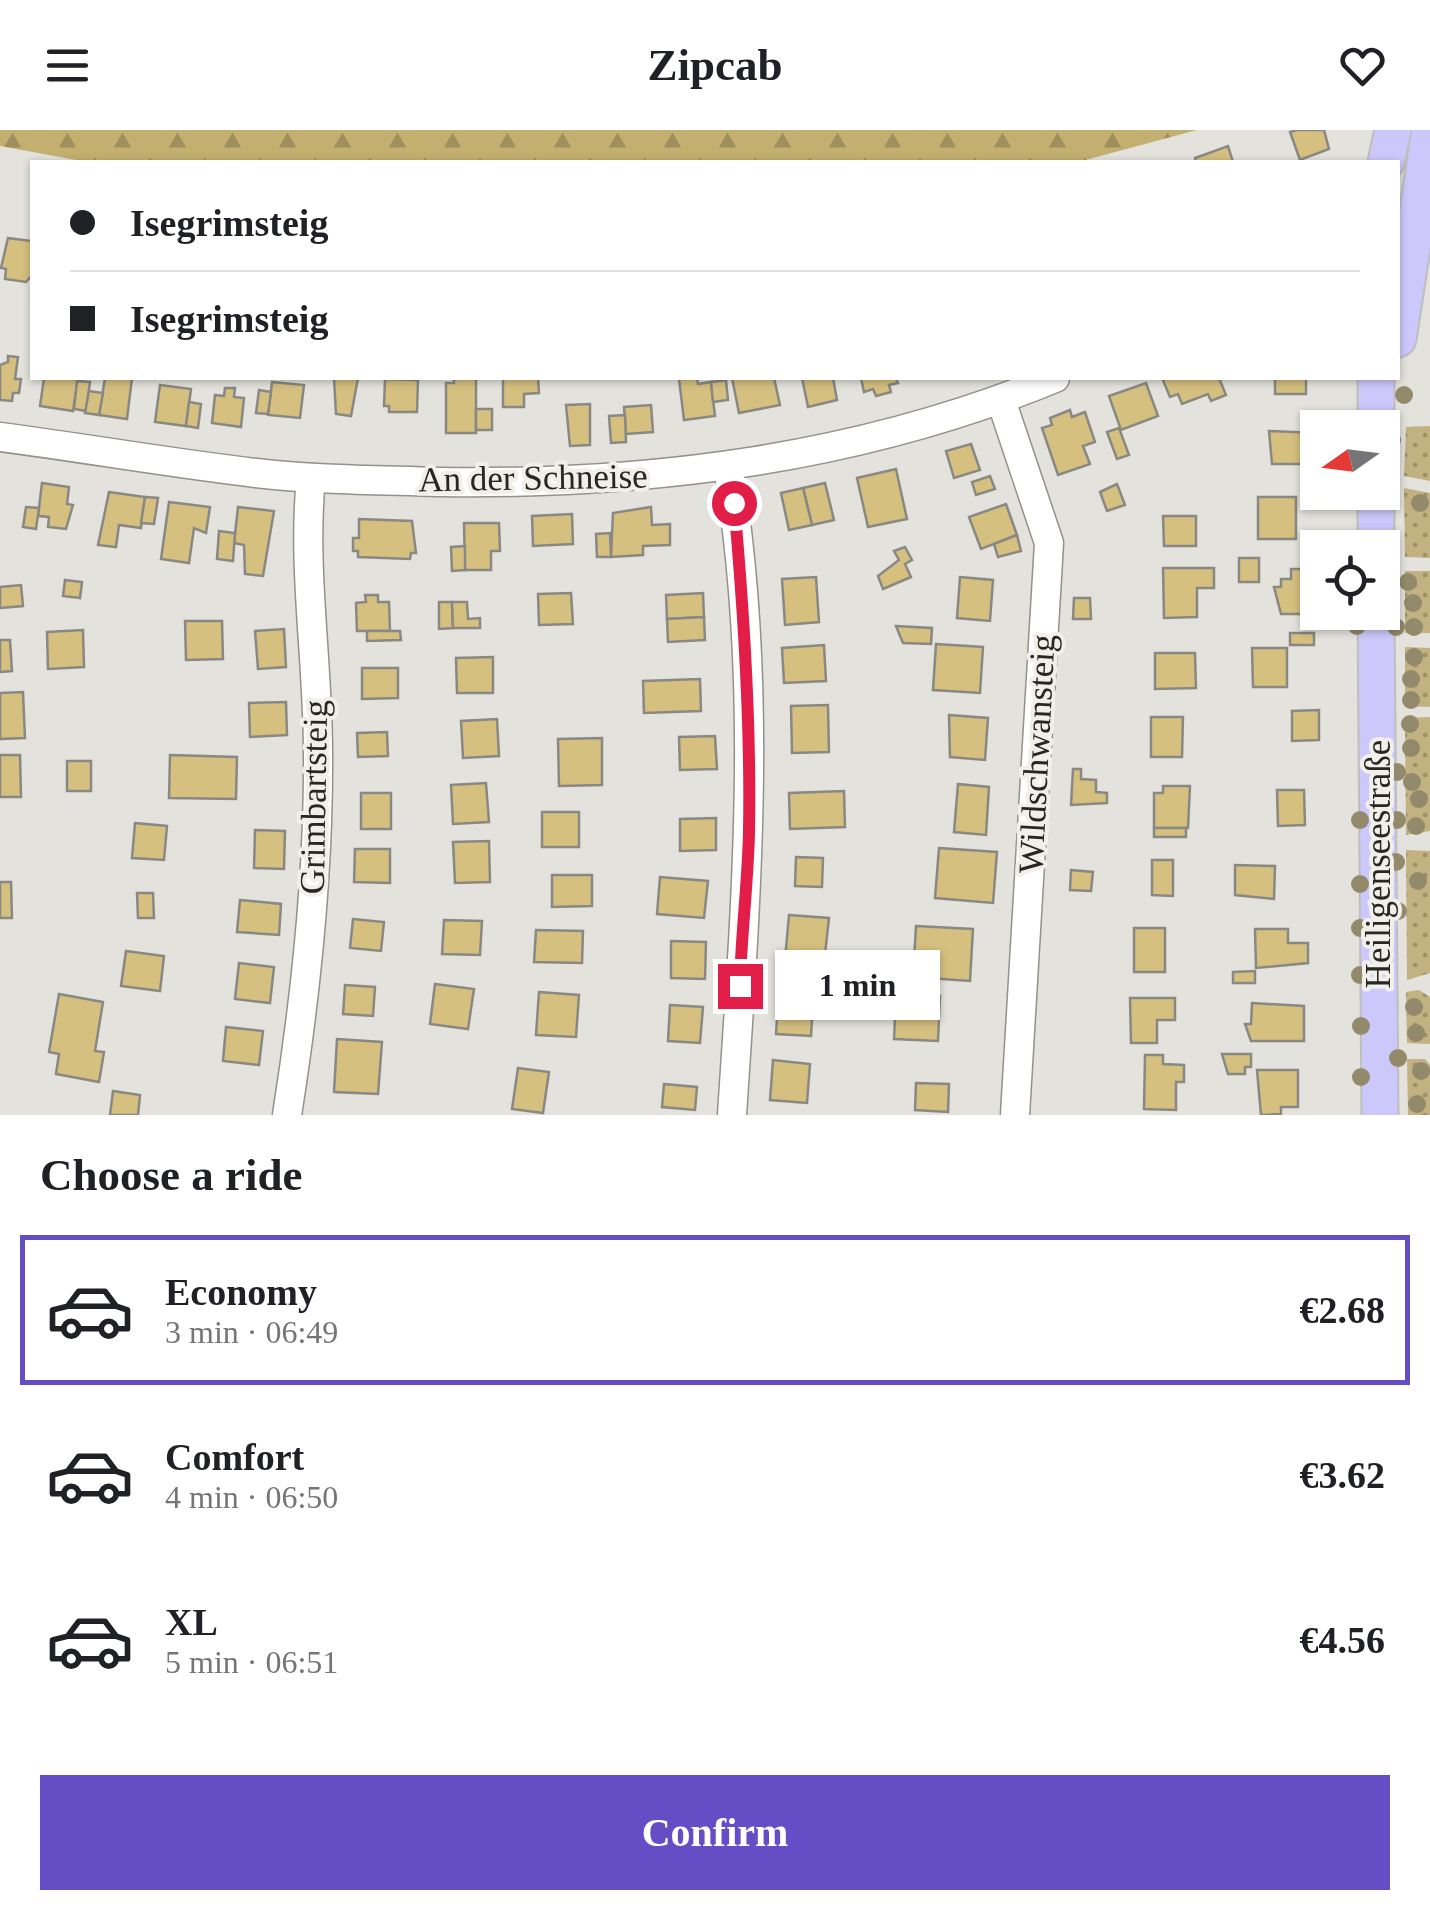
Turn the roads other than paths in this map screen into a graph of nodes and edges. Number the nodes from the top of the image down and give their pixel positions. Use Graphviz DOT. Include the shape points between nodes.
graph roads {
  1 [pos="1393,130"];
  2 [pos="1430,130"];
  3 [pos="1386,160"];
  4 [pos="1416,194"];
  5 [pos="1403,276"];
  6 [pos="1400,314"];
  7 [pos="1050,380"];
  8 [pos="1376,380"];
  9 [pos="1386,380"];
  10 [pos="1001,400"];
  11 [pos="1376,410"];
  12 [pos="1379,410"];
  13 [pos="0,437"];
  14 [pos="728,468"];
  15 [pos="310,478"];
  16 [pos="1376,630"];
  17 [pos="286,1115"];
  18 [pos="732,1115"];
  19 [pos="1015,1115"];
  20 [pos="1380,1115"];
  1 -- 3 [label="main road"];
  2 -- 4 [label="main road"];
  4 -- 5 [label="main road"];
  5 -- 6 [label="main road"];
  7 -- 10 [label="street, An der Schneise"];
  8 -- 11 [label="main road"];
  9 -- 12 [label="main road"];
  10 -- 14 [label="street, An der Schneise"];
  10 -- 19 [label="street, Wildschwansteig" via="1049,543"];
  13 -- 15 [label="street, An der Schneise"];
  14 -- 15 [label="street, An der Schneise" via="540,483"];
  14 -- 18 [label="street" via="746,635 749,772"];
  15 -- 17 [label="street, Grimbartsteig" via="316,846 303,1012"];
  16 -- 20 [label="main road, Heiligenseestraße"];
}
